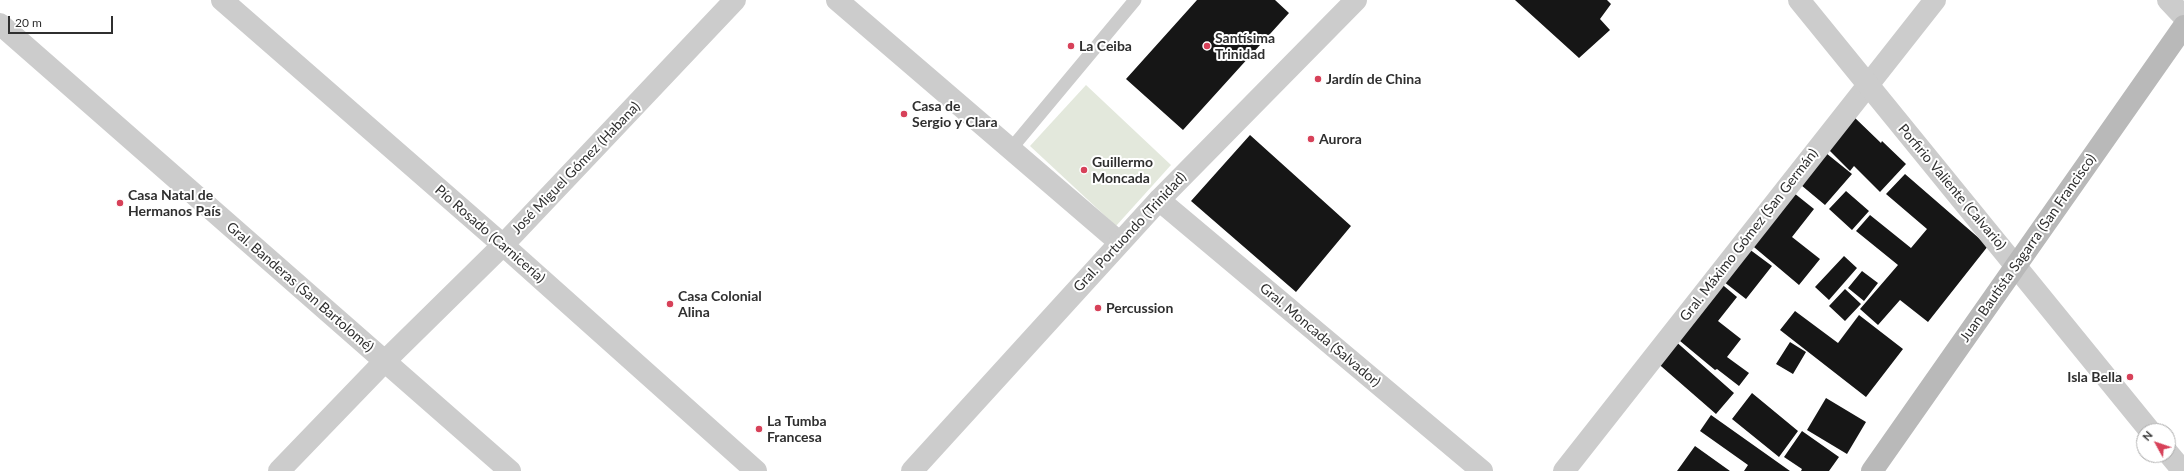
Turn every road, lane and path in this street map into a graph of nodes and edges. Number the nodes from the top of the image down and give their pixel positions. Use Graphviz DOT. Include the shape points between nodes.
graph roads {
  1 [pos="222,0"];
  2 [pos="736,0"];
  3 [pos="837,0"];
  4 [pos="1135,0"];
  5 [pos="1356,0"];
  6 [pos="1799,0"];
  7 [pos="1935,0"];
  8 [pos="2168,0"];
  9 [pos="2184,17"];
  10 [pos="0,24"];
  11 [pos="2184,26"];
  12 [pos="1867,85"];
  13 [pos="1010,150"];
  14 [pos="1158,200"];
  15 [pos="1119,242"];
  16 [pos="503,245"];
  17 [pos="2016,264"];
  18 [pos="385,361"];
  19 [pos="2144,423"];
  20 [pos="2176,463"];
  21 [pos="279,471"];
  22 [pos="510,471"];
  23 [pos="756,471"];
  24 [pos="912,471"];
  25 [pos="1482,471"];
  26 [pos="1564,471"];
  27 [pos="1872,471"];
  28 [pos="2182,471"];
  1 -- 16 [label="street, Pío Rosado (Carnicería)"];
  2 -- 16 [label="street, José Miguel Gómez (Habana)"];
  3 -- 13 [label="street"];
  4 -- 13 [label="lane"];
  5 -- 14 [label="street, Gral. Portuondo (Trinidad)"];
  6 -- 12 [label="street, Porfirio Valiente (Calvario)"];
  7 -- 12 [label="street, Gral. Máximo Gómez (San Germán)"];
  8 -- 9 [label="street"];
  10 -- 18 [label="street, Gral. Banderas (San Bartolomé)"];
  11 -- 17 [label="main road, Juan Bautista Sagarra (San Francisco)"];
  12 -- 17 [label="street, Porfirio Valiente (Calvario)"];
  12 -- 26 [label="street, Gral. Máximo Gómez (San Germán)"];
  13 -- 15 [label="street"];
  14 -- 15 [label="street, Gral. Portuondo (Trinidad)"];
  14 -- 25 [label="street, Gral. Moncada (Salvador)"];
  15 -- 24 [label="street, Gral. Portuondo (Trinidad)"];
  16 -- 18 [label="street, José Miguel Gómez (Habana)"];
  16 -- 23 [label="street, Pío Rosado (Carnicería)"];
  17 -- 19 [label="street, Porfirio Valiente (Calvario)"];
  17 -- 27 [label="main road, Juan Bautista Sagarra (San Francisco)"];
  18 -- 21 [label="street, José Miguel Gómez (Habana)"];
  18 -- 22 [label="street, Gral. Banderas (San Bartolomé)"];
  20 -- 28 [label="street"];
}
